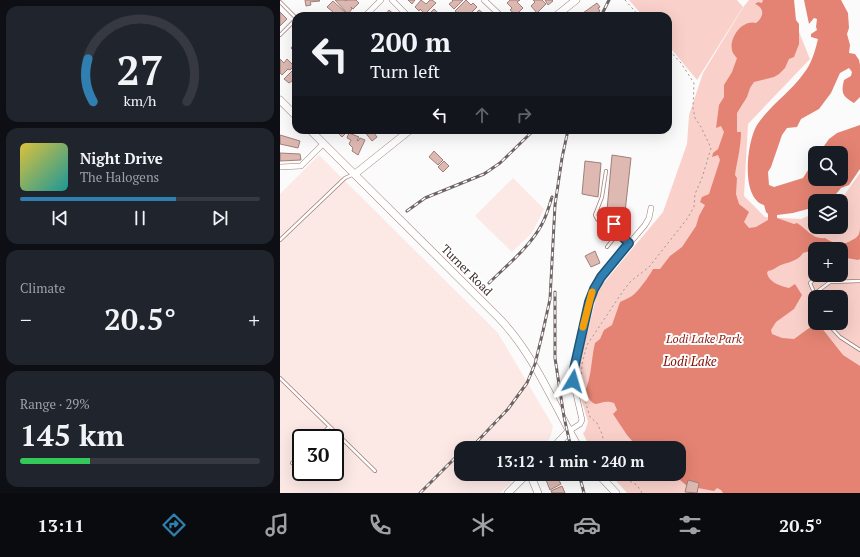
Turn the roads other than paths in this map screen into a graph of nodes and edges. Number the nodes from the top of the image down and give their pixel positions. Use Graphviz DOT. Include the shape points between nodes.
graph roads {
  1 [pos="381,0"];
  2 [pos="392,0"];
  3 [pos="484,0"];
  4 [pos="576,0"];
  5 [pos="280,2"];
  6 [pos="369,12"];
  7 [pos="404,12"];
  8 [pos="497,12"];
  9 [pos="563,12"];
  10 [pos="292,15"];
  11 [pos="292,23"];
  12 [pos="280,35"];
  13 [pos="280,100"];
  14 [pos="292,112"];
  15 [pos="314,134"];
  16 [pos="405,134"];
  17 [pos="324,143"];
  18 [pos="280,167"];
  19 [pos="606,170"];
  20 [pos="355,174"];
  21 [pos="651,208"];
  22 [pos="606,219"];
  23 [pos="618,233"];
  24 [pos="615,238"];
  25 [pos="280,240"];
  26 [pos="629,243"];
  27 [pos="607,247"];
  28 [pos="848,281"];
  29 [pos="860,281"];
  30 [pos="830,282"];
  31 [pos="821,290"];
  32 [pos="834,330"];
  33 [pos="860,350"];
  34 [pos="280,378"];
  35 [pos="329,426"];
  36 [pos="326,429"];
  37 [pos="569,431"];
  38 [pos="560,441"];
  39 [pos="575,441"];
  40 [pos="375,471"];
  41 [pos="521,481"];
  42 [pos="532,481"];
  43 [pos="605,481"];
  44 [pos="508,493"];
  45 [pos="538,493"];
  46 [pos="616,493"];
  1 -- 6 [label="street"];
  2 -- 7 [label="street"];
  3 -- 8 [label="street"];
  4 -- 9 [label="main road"];
  5 -- 10 [label="lane"];
  11 -- 12 [label="lane"];
  13 -- 14 [label="main road"];
  15 -- 17 [label="main road, Turner Road"];
  16 -- 20 [label="main road"];
  17 -- 18 [label="street" via="301,166"];
  17 -- 20 [label="main road, Turner Road"];
  19 -- 24 [label="lane" via="596,215"];
  20 -- 25 [label="lane" via="345,178"];
  20 -- 37 [label="main road, Turner Road" via="515,335 537,369"];
  21 -- 26 [label="street" via="647,222"];
  22 -- 23 [label="lane" via="622,229"];
  23 -- 24 [label="lane"];
  23 -- 26 [label="lane"];
  24 -- 27 [label="lane"];
  26 -- 37 [label="street" via="601,277 591,295 573,375 582,420"];
  28 -- 29 [label="lane"];
  30 -- 31 [label="lane"];
  32 -- 33 [label="lane"];
  34 -- 35 [label="lane"];
  35 -- 36 [label="lane"];
  35 -- 40 [label="lane"];
  37 -- 38 [label="main road"];
  37 -- 39 [label="main road, Turner Road"];
  41 -- 44 [label="main road"];
  42 -- 45 [label="main road"];
  43 -- 46 [label="main road"];
}
